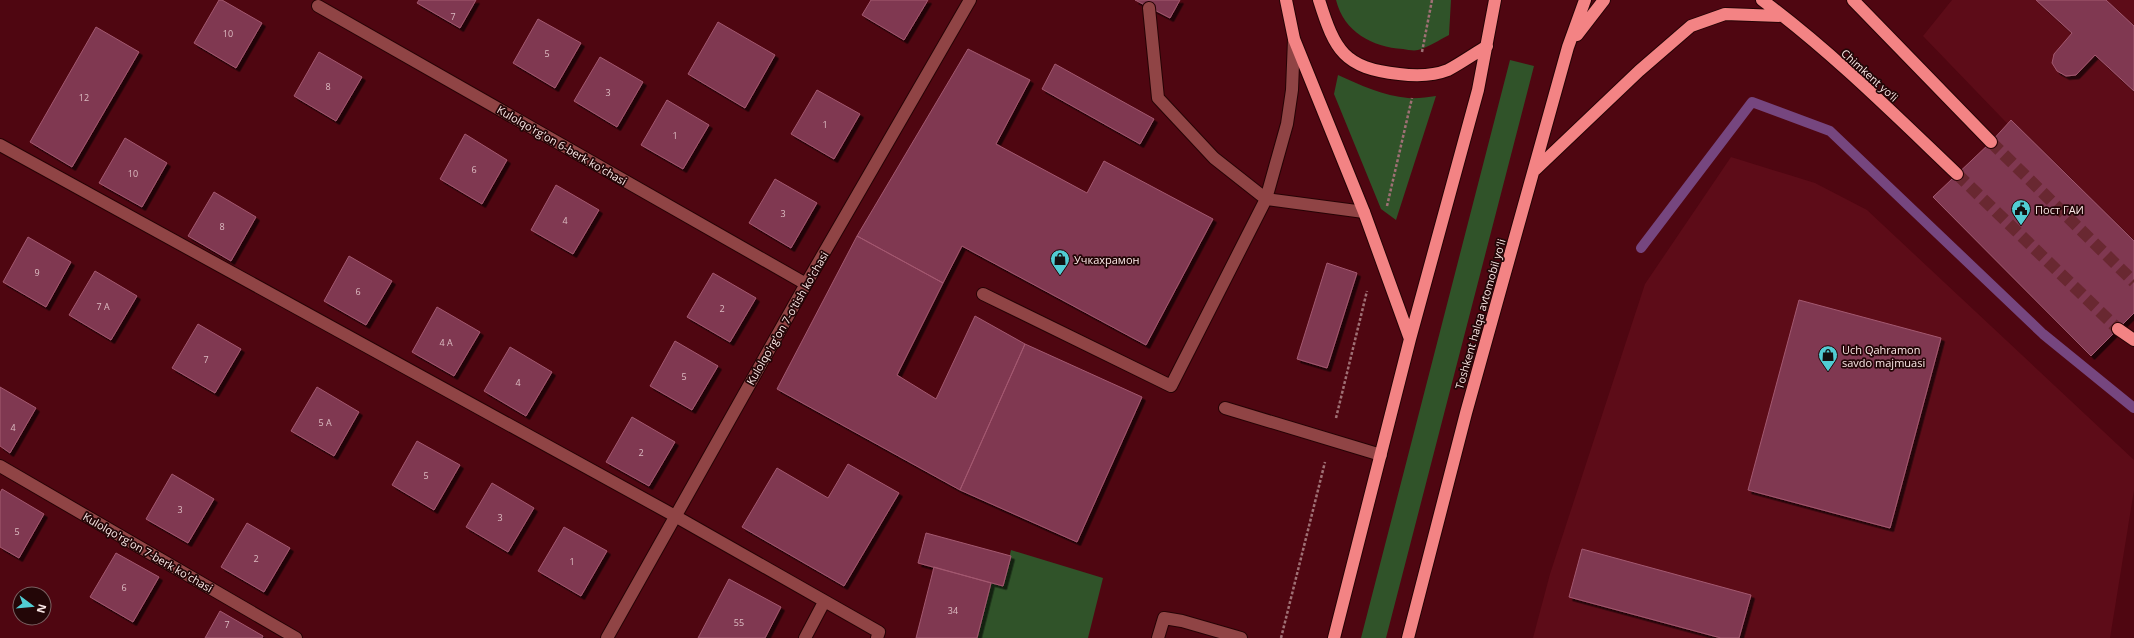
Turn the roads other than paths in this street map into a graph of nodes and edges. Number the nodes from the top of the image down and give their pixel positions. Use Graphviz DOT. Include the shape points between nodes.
graph roads {
  1 [pos="970,0"];
  2 [pos="1286,0"];
  3 [pos="1319,0"];
  4 [pos="1495,0"];
  5 [pos="1585,0"];
  6 [pos="1604,0"];
  7 [pos="1762,0"];
  8 [pos="1853,0"];
  9 [pos="318,6"];
  10 [pos="1149,8"];
  11 [pos="1784,16"];
  12 [pos="1294,39"];
  13 [pos="1487,46"];
  14 [pos="1568,47"];
  15 [pos="1991,142"];
  16 [pos="0,145"];
  17 [pos="1534,170"];
  18 [pos="1957,174"];
  19 [pos="1266,200"];
  20 [pos="1364,212"];
  21 [pos="806,284"];
  22 [pos="983,294"];
  23 [pos="2118,329"];
  24 [pos="1410,339"];
  25 [pos="2134,340"];
  26 [pos="1226,408"];
  27 [pos="1381,455"];
  28 [pos="0,466"];
  29 [pos="675,516"];
  30 [pos="824,602"];
  31 [pos="296,638"];
  32 [pos="607,638"];
  33 [pos="805,638"];
  34 [pos="877,638"];
  35 [pos="1158,638"];
  36 [pos="1241,638"];
  37 [pos="1334,638"];
  38 [pos="1408,638"];
  1 -- 21 [label="street, Kulolqo'rg'on 7-o'tish ko'chasi"];
  2 -- 12 [label="highway"];
  3 -- 13 [label="highway" via="1332,34 1342,51 1358,65 1378,72 1417,76 1447,70"];
  4 -- 13 [label="highway"];
  5 -- 14 [label="highway, Toshkent halqa avtomobil yo'li"];
  6 -- 14 [label="highway"];
  7 -- 11 [label="highway, Chimkent yo‘li"];
  8 -- 15 [label="highway"];
  9 -- 21 [label="street, Kulolqo'rg'on 6-berk ko'chasi"];
  10 -- 19 [label="street" via="1158,98 1214,158"];
  11 -- 17 [label="highway" via="1725,14 1691,26"];
  11 -- 18 [label="highway, Chimkent yo‘li" via="1875,95"];
  12 -- 19 [label="street" via="1292,90 1287,124"];
  12 -- 20 [label="highway"];
  13 -- 24 [label="highway" via="1476,98"];
  14 -- 17 [label="highway, Toshkent halqa avtomobil yo'li"];
  16 -- 29 [label="street"];
  17 -- 38 [label="highway, Toshkent halqa avtomobil yo'li" via="1466,413"];
  19 -- 20 [label="street"];
  19 -- 22 [label="street" via="1171,386"];
  20 -- 24 [label="highway"];
  21 -- 29 [label="street, Kulolqo'rg'on 7-o'tish ko'chasi"];
  23 -- 25 [label="highway"];
  24 -- 27 [label="highway"];
  26 -- 27 [label="street"];
  27 -- 37 [label="highway"];
  28 -- 31 [label="street, Kulolqo'rg'on 7-berk ko'chasi"];
  29 -- 30 [label="street"];
  29 -- 32 [label="street, Kulolqo'rg'on 7-o'tish ko'chasi"];
  30 -- 33 [label="street"];
  30 -- 34 [label="street" via="879,632"];
  35 -- 36 [label="street" via="1164,618 1182,620"];
}
